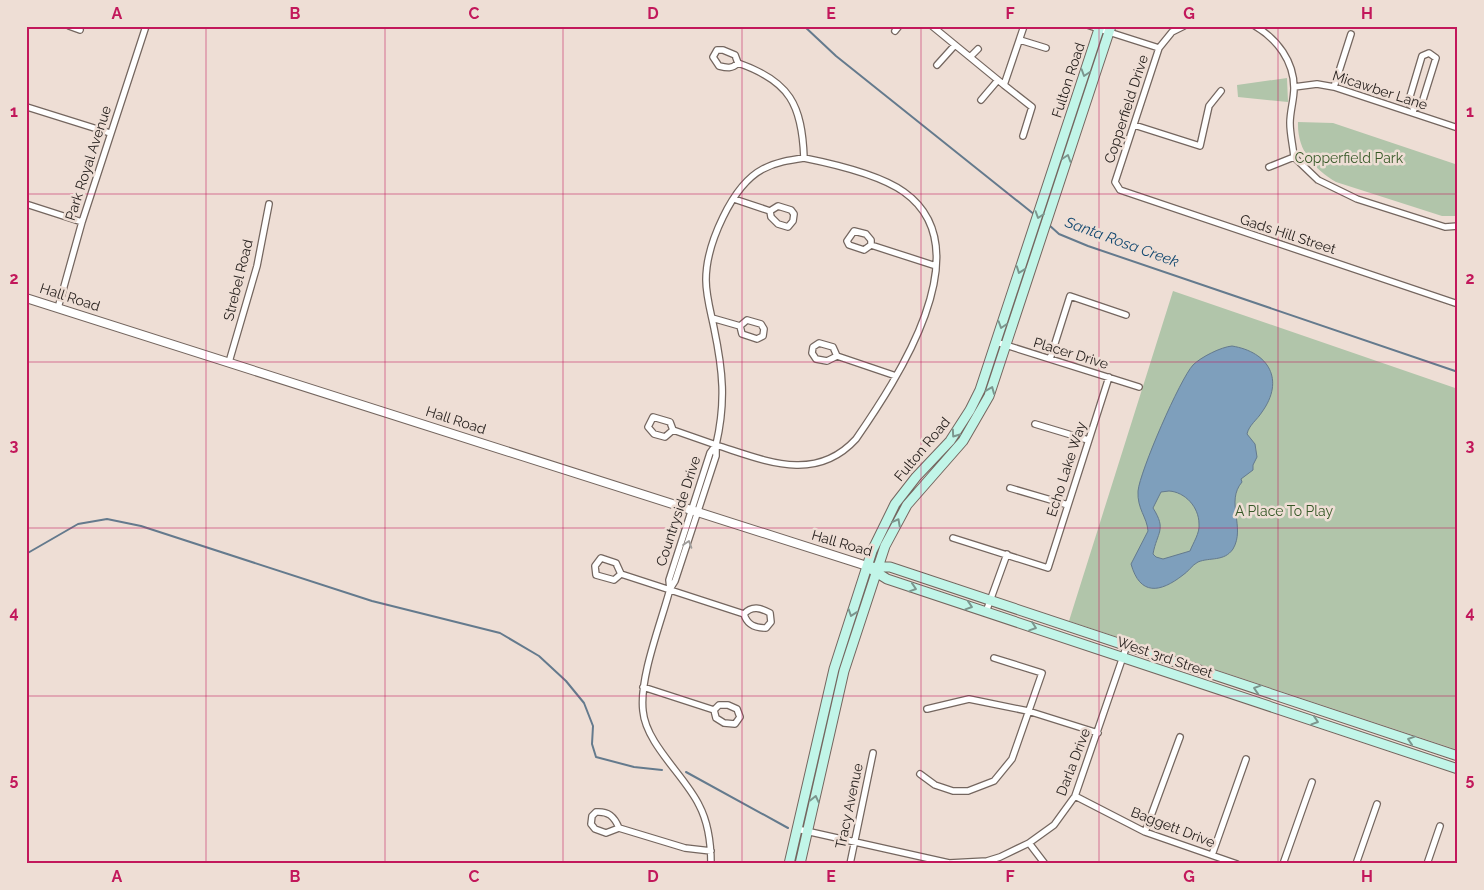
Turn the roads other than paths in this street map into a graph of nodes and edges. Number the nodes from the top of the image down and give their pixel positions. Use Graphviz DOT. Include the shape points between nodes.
graph roads {
  1 [pos="69,26"];
  2 [pos="146,26"];
  3 [pos="932,26"];
  4 [pos="1024,26"];
  5 [pos="1184,26"];
  6 [pos="1255,26"];
  7 [pos="1096,27"];
  8 [pos="1110,29"];
  9 [pos="1172,29"];
  10 [pos="80,30"];
  11 [pos="1352,34"];
  12 [pos="1020,40"];
  13 [pos="955,45"];
  14 [pos="1046,48"];
  15 [pos="1159,48"];
  16 [pos="978,49"];
  17 [pos="970,57"];
  18 [pos="738,62"];
  19 [pos="938,66"];
  20 [pos="998,80"];
  21 [pos="1004,85"];
  22 [pos="1334,86"];
  23 [pos="1294,87"];
  24 [pos="1221,90"];
  25 [pos="981,100"];
  26 [pos="27,107"];
  27 [pos="1413,111"];
  28 [pos="1134,125"];
  29 [pos="1458,128"];
  30 [pos="110,133"];
  31 [pos="1023,136"];
  32 [pos="1294,157"];
  33 [pos="804,158"];
  34 [pos="1269,167"];
  35 [pos="1115,182"];
  36 [pos="734,199"];
  37 [pos="26,204"];
  38 [pos="269,204"];
  39 [pos="770,211"];
  40 [pos="82,222"];
  41 [pos="1458,226"];
  42 [pos="1037,235"];
  43 [pos="872,245"];
  44 [pos="936,266"];
  45 [pos="26,298"];
  46 [pos="1458,304"];
  47 [pos="58,308"];
  48 [pos="1126,315"];
  49 [pos="712,318"];
  50 [pos="740,326"];
  51 [pos="996,342"];
  52 [pos="1006,345"];
  53 [pos="837,356"];
  54 [pos="1050,359"];
  55 [pos="229,362"];
  56 [pos="896,376"];
  57 [pos="1109,378"];
  58 [pos="1139,387"];
  59 [pos="1035,424"];
  60 [pos="673,430"];
  61 [pos="1088,440"];
  62 [pos="716,445"];
  63 [pos="1010,488"];
  64 [pos="1068,505"];
  65 [pos="695,511"];
  66 [pos="953,538"];
  67 [pos="1008,554"];
  68 [pos="867,566"];
  69 [pos="877,570"];
  70 [pos="621,574"];
  71 [pos="670,590"];
  72 [pos="991,600"];
  73 [pos="986,612"];
  74 [pos="744,614"];
  75 [pos="1127,645"];
  76 [pos="994,658"];
  77 [pos="1123,658"];
  78 [pos="643,687"];
  79 [pos="927,709"];
  80 [pos="714,710"];
  81 [pos="1028,712"];
  82 [pos="1098,733"];
  83 [pos="1180,737"];
  84 [pos="873,753"];
  85 [pos="1458,756"];
  86 [pos="1246,759"];
  87 [pos="1458,769"];
  88 [pos="920,774"];
  89 [pos="1312,782"];
  90 [pos="1075,796"];
  91 [pos="1377,804"];
  92 [pos="1440,826"];
  93 [pos="619,828"];
  94 [pos="797,829"];
  95 [pos="808,832"];
  96 [pos="1145,832"];
  97 [pos="855,842"];
  98 [pos="1029,843"];
  99 [pos="711,851"];
  100 [pos="1212,855"];
  101 [pos="711,864"];
  102 [pos="789,864"];
  103 [pos="800,864"];
  104 [pos="850,864"];
  105 [pos="1045,864"];
  106 [pos="1237,864"];
  107 [pos="1283,864"];
  108 [pos="1356,864"];
  109 [pos="1427,864"];
  1 -- 10 [label="street"];
  2 -- 30 [label="street, Park Royal Avenue"];
  3 -- 13 [label="street"];
  4 -- 12 [label="street"];
  5 -- 9 [label="street, Copperfield Drive"];
  6 -- 23 [label="street" via="1284,51"];
  7 -- 8 [label="street"];
  7 -- 42 [label="main road, Fulton Road, one-way" via="1045,197"];
  8 -- 15 [label="street"];
  42 -- 8 [label="main road, Fulton Road, one-way" via="1052,204"];
  9 -- 15 [label="street, Copperfield Drive"];
  11 -- 22 [label="street"];
  12 -- 14 [label="street"];
  12 -- 21 [label="street"];
  13 -- 17 [label="street"];
  13 -- 19 [label="street"];
  15 -- 28 [label="street, Copperfield Drive"];
  16 -- 17 [label="street"];
  17 -- 20 [label="street"];
  18 -- 33 [label="street" via="777,83 793,103 803,128"];
  20 -- 21 [label="street"];
  20 -- 25 [label="street"];
  21 -- 31 [label="street" via="1032,107"];
  22 -- 23 [label="street, Micawber Lane"];
  22 -- 27 [label="street, Micawber Lane"];
  23 -- 32 [label="street" via="1290,122"];
  24 -- 28 [label="street" via="1209,106 1200,146"];
  26 -- 30 [label="street"];
  27 -- 27 [label="street" via="1421,106 1436,58 1434,55 1425,53 1422,56 1408,103"];
  27 -- 29 [label="street, Micawber Lane"];
  28 -- 35 [label="street, Copperfield Drive"];
  30 -- 40 [label="street, Park Royal Avenue"];
  32 -- 34 [label="street"];
  32 -- 41 [label="street" via="1318,180 1356,199 1445,227"];
  33 -- 36 [label="street, Countryside Drive" via="763,169"];
  33 -- 44 [label="street" via="892,184 910,196 930,222 936,245"];
  35 -- 46 [label="street, Gads Hill Street" via="1120,190"];
  36 -- 39 [label="street"];
  36 -- 49 [label="street, Countryside Drive" via="718,229 707,263 706,280"];
  37 -- 40 [label="street"];
  38 -- 55 [label="street, Strebel Road" via="257,266"];
  40 -- 47 [label="street, Park Royal Avenue"];
  42 -- 51 [label="main road, Fulton Road, one-way"];
  42 -- 52 [label="main road, Fulton Road"];
  43 -- 44 [label="street"];
  44 -- 56 [label="street" via="934,285 910,354"];
  45 -- 47 [label="street, Hall Road"];
  47 -- 55 [label="street, Hall Road"];
  48 -- 54 [label="street" via="1070,296"];
  49 -- 50 [label="street"];
  49 -- 62 [label="street, Countryside Drive" via="724,386"];
  51 -- 52 [label="street, Placer Drive"];
  51 -- 68 [label="main road, Fulton Road, one-way" via="970,410 950,441 895,504"];
  52 -- 54 [label="street, Placer Drive"];
  69 -- 52 [label="main road, Fulton Road, one-way" via="907,505 955,451 976,420"];
  53 -- 56 [label="street"];
  54 -- 57 [label="street, Placer Drive"];
  55 -- 65 [label="street, Hall Road"];
  56 -- 62 [label="street" via="856,439 825,460 791,466"];
  57 -- 58 [label="street, Placer Drive"];
  57 -- 61 [label="street, Echo Lake Way"];
  59 -- 61 [label="street"];
  60 -- 62 [label="street"];
  61 -- 64 [label="street, Echo Lake Way"];
  62 -- 65 [label="street, Countryside Drive" via="716,456"];
  63 -- 64 [label="street"];
  64 -- 67 [label="street, Echo Lake Way" via="1048,568"];
  65 -- 68 [label="street, Hall Road"];
  65 -- 71 [label="street, Countryside Drive" via="676,581"];
  66 -- 67 [label="street"];
  67 -- 72 [label="street"];
  68 -- 69 [label="main road, West 3rd Street"];
  68 -- 94 [label="main road, Fulton Road, one-way" via="836,662"];
  69 -- 72 [label="main road, West 3rd Street" via="890,567"];
  69 -- 73 [label="main road, West 3rd Street, one-way" via="887,579"];
  95 -- 69 [label="main road, Fulton Road, one-way" via="844,671"];
  70 -- 70 [label="street" via="616,563 611,561 601,558 595,566 596,575 602,578 614,580"];
  70 -- 71 [label="street"];
  71 -- 74 [label="street"];
  71 -- 78 [label="street, Countryside Drive"];
  72 -- 73 [label="street"];
  72 -- 75 [label="main road, West 3rd Street"];
  73 -- 77 [label="main road, West 3rd Street, one-way"];
  74 -- 74 [label="street" via="751,625 766,628 771,622 770,613 759,608 752,608"];
  75 -- 77 [label="street, Darla Drive"];
  85 -- 75 [label="main road, West 3rd Street, one-way"];
  76 -- 81 [label="street" via="1042,673"];
  77 -- 82 [label="street, Darla Drive"];
  77 -- 87 [label="main road, West 3rd Street, one-way"];
  78 -- 80 [label="street"];
  78 -- 99 [label="street, Countryside Drive" via="642,713 655,742 699,804 708,829"];
  79 -- 81 [label="street" via="969,699"];
  80 -- 80 [label="street" via="718,721 732,725 740,717 737,709 728,704 718,705"];
  81 -- 82 [label="street"];
  81 -- 88 [label="street" via="1012,759 994,780 968,791 953,791 935,786"];
  82 -- 90 [label="street, Darla Drive"];
  83 -- 96 [label="street"];
  84 -- 97 [label="street, Tracy Avenue"];
  86 -- 100 [label="street"];
  89 -- 107 [label="street"];
  90 -- 96 [label="street, Baggett Drive"];
  90 -- 98 [label="street, Darla Drive" via="1054,825"];
  91 -- 108 [label="street"];
  92 -- 109 [label="street"];
  93 -- 93 [label="street" via="613,816 596,812 592,816 591,824 595,829 606,833"];
  93 -- 99 [label="street" via="685,848"];
  94 -- 95 [label="street, Darla Drive"];
  94 -- 102 [label="main road, Fulton Road"];
  95 -- 97 [label="street, Darla Drive"];
  95 -- 103 [label="main road, Fulton Road"];
  96 -- 100 [label="street, Baggett Drive"];
  97 -- 98 [label="street, Darla Drive" via="938,861 961,863 1000,857"];
  97 -- 104 [label="street, Tracy Avenue"];
  98 -- 105 [label="street"];
  99 -- 101 [label="street, Countryside Drive"];
  100 -- 106 [label="street, Baggett Drive"];
}
